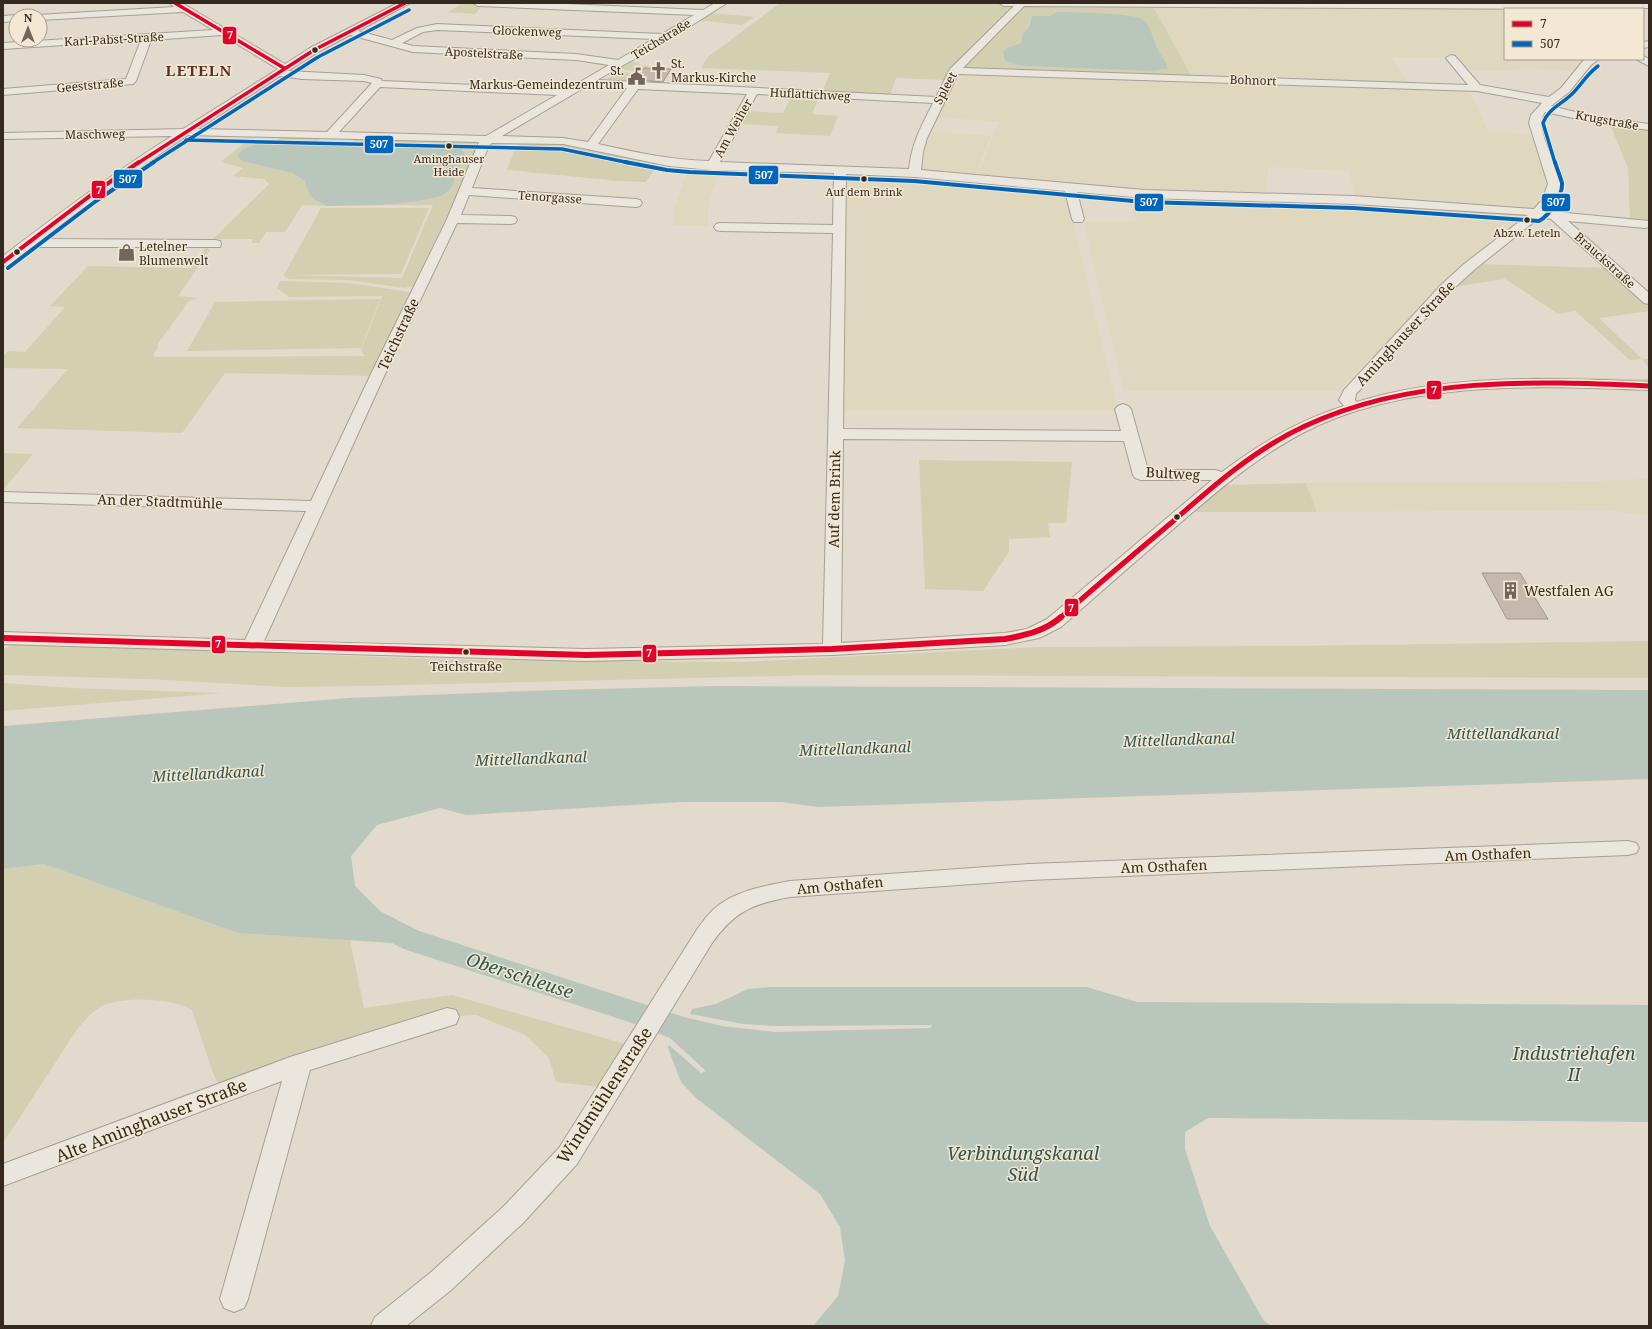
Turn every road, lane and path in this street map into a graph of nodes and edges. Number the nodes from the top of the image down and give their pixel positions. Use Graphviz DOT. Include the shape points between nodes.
graph roads {
  1 [pos="405,3"];
  2 [pos="478,3"];
  3 [pos="722,3"];
  4 [pos="1004,3"];
  5 [pos="1021,4"];
  6 [pos="1649,5"];
  7 [pos="179,6"];
  8 [pos="1560,7"];
  9 [pos="706,13"];
  10 [pos="48,16"];
  11 [pos="224,32"];
  12 [pos="350,32"];
  13 [pos="147,37"];
  14 [pos="666,37"];
  15 [pos="392,44"];
  16 [pos="3,46"];
  17 [pos="1451,58"];
  18 [pos="1592,60"];
  19 [pos="620,64"];
  20 [pos="281,70"];
  21 [pos="954,71"];
  22 [pos="586,83"];
  23 [pos="377,84"];
  24 [pos="635,85"];
  25 [pos="1477,88"];
  26 [pos="754,91"];
  27 [pos="3,92"];
  28 [pos="571,92"];
  29 [pos="939,100"];
  30 [pos="1546,104"];
  31 [pos="1649,127"];
  32 [pos="186,132"];
  33 [pos="330,135"];
  34 [pos="3,136"];
  35 [pos="489,139"];
  36 [pos="591,146"];
  37 [pos="712,166"];
  38 [pos="840,170"];
  39 [pos="915,172"];
  40 [pos="1070,188"];
  41 [pos="464,191"];
  42 [pos="636,203"];
  43 [pos="1539,213"];
  44 [pos="1555,216"];
  45 [pos="453,219"];
  46 [pos="1078,219"];
  47 [pos="511,220"];
  48 [pos="1645,224"];
  49 [pos="720,227"];
  50 [pos="838,229"];
  51 [pos="27,244"];
  52 [pos="215,244"];
  53 [pos="3,262"];
  54 [pos="1649,300"];
  55 [pos="1649,386"];
  56 [pos="1353,407"];
  57 [pos="1123,409"];
  58 [pos="835,434"];
  59 [pos="1130,436"];
  60 [pos="1224,477"];
  61 [pos="3,496"];
  62 [pos="318,506"];
  63 [pos="3,638"];
  64 [pos="252,646"];
  65 [pos="832,649"];
  66 [pos="1628,848"];
  67 [pos="712,927"];
  68 [pos="447,1017"];
  69 [pos="299,1064"];
  70 [pos="3,1176"];
  71 [pos="234,1299"];
  72 [pos="385,1326"];
  1 -- 12 [label="street"];
  2 -- 9 [label="street"];
  3 -- 9 [label="street, Teichstraße"];
  4 -- 5 [label="street"];
  5 -- 8 [label="street"];
  5 -- 21 [label="street, Spleet"];
  6 -- 8 [label="street"];
  7 -- 10 [label="street"];
  7 -- 11 [label="street"];
  9 -- 14 [label="street, Teichstraße"];
  11 -- 13 [label="street, Karl-Pabst-Straße"];
  11 -- 20 [label="street"];
  12 -- 15 [label="street, Apostelstraße"];
  12 -- 20 [label="street"];
  13 -- 16 [label="street, Karl-Pabst-Straße"];
  13 -- 27 [label="street, Geeststraße" via="129,82"];
  14 -- 15 [label="street, Glockenweg" via="437,27 420,30"];
  14 -- 19 [label="street, Teichstraße"];
  15 -- 19 [label="street, Apostelstraße" via="423,50 576,57"];
  17 -- 25 [label="street"];
  18 -- 30 [label="street" via="1564,90"];
  19 -- 22 [label="street, Teichstraße"];
  20 -- 23 [label="street" via="302,76 364,78 377,81"];
  20 -- 32 [label="street"];
  21 -- 25 [label="street, Bohnort"];
  21 -- 29 [label="street, Spleet"];
  22 -- 24 [label="street, Huflattichweg"];
  22 -- 28 [label="street, Teichstraße"];
  23 -- 28 [label="street"];
  23 -- 33 [label="street"];
  24 -- 26 [label="street, Huflattichweg"];
  24 -- 36 [label="street"];
  25 -- 30 [label="street, Bohnort"];
  26 -- 29 [label="street, Huflattichweg"];
  26 -- 37 [label="street, Am Weiher"];
  28 -- 35 [label="street, Teichstraße"];
  29 -- 39 [label="street, Spleet" via="921,138"];
  30 -- 31 [label="street, Krugstraße" via="1561,111 1592,119"];
  30 -- 43 [label="street" via="1537,115 1535,123 1554,184 1548,201"];
  32 -- 33 [label="street"];
  32 -- 34 [label="street, Maschweg"];
  32 -- 51 [label="street" via="143,159"];
  33 -- 35 [label="street"];
  35 -- 36 [label="street" via="563,141"];
  35 -- 41 [label="street, Teichstraße" via="484,144"];
  36 -- 37 [label="street" via="669,162"];
  37 -- 38 [label="street"];
  38 -- 39 [label="street"];
  38 -- 50 [label="street, Auf dem Brink"];
  39 -- 40 [label="street"];
  40 -- 43 [label="street" via="1200,196 1353,200"];
  40 -- 46 [label="street"];
  41 -- 42 [label="street, Tenorgasse"];
  41 -- 45 [label="street, Teichstraße"];
  43 -- 44 [label="street"];
  43 -- 56 [label="street, Aminghauser Straße" via="1468,267 1446,288 1349,393 1347,400"];
  44 -- 48 [label="street"];
  44 -- 54 [label="street, Brauckstraße"];
  45 -- 47 [label="street"];
  45 -- 62 [label="street, Teichstraße"];
  49 -- 50 [label="street"];
  50 -- 58 [label="street, Auf dem Brink"];
  51 -- 52 [label="street"];
  51 -- 53 [label="street"];
  55 -- 56 [label="street" via="1476,386 1414,393"];
  56 -- 60 [label="street" via="1291,433"];
  57 -- 59 [label="street, Bultweg"];
  58 -- 59 [label="street"];
  58 -- 65 [label="street, Auf dem Brink"];
  59 -- 60 [label="street, Bultweg" via="1141,475"];
  60 -- 65 [label="street" via="1054,623 1040,632 1005,639"];
  61 -- 62 [label="street, An der Stadtmühle"];
  62 -- 64 [label="street, Teichstraße"];
  63 -- 64 [label="street"];
  64 -- 65 [label="street" via="586,655"];
  66 -- 67 [label="street, Am Osthafen" via="1037,872 840,884 765,893 742,901 723,914"];
  67 -- 72 [label="street, Windmühlenstraße" via="568,1156 513,1215 440,1282"];
  68 -- 69 [label="street, Alte Aminghauser Straße"];
  69 -- 70 [label="street, Alte Aminghauser Straße"];
  69 -- 71 [label="street"];
}
